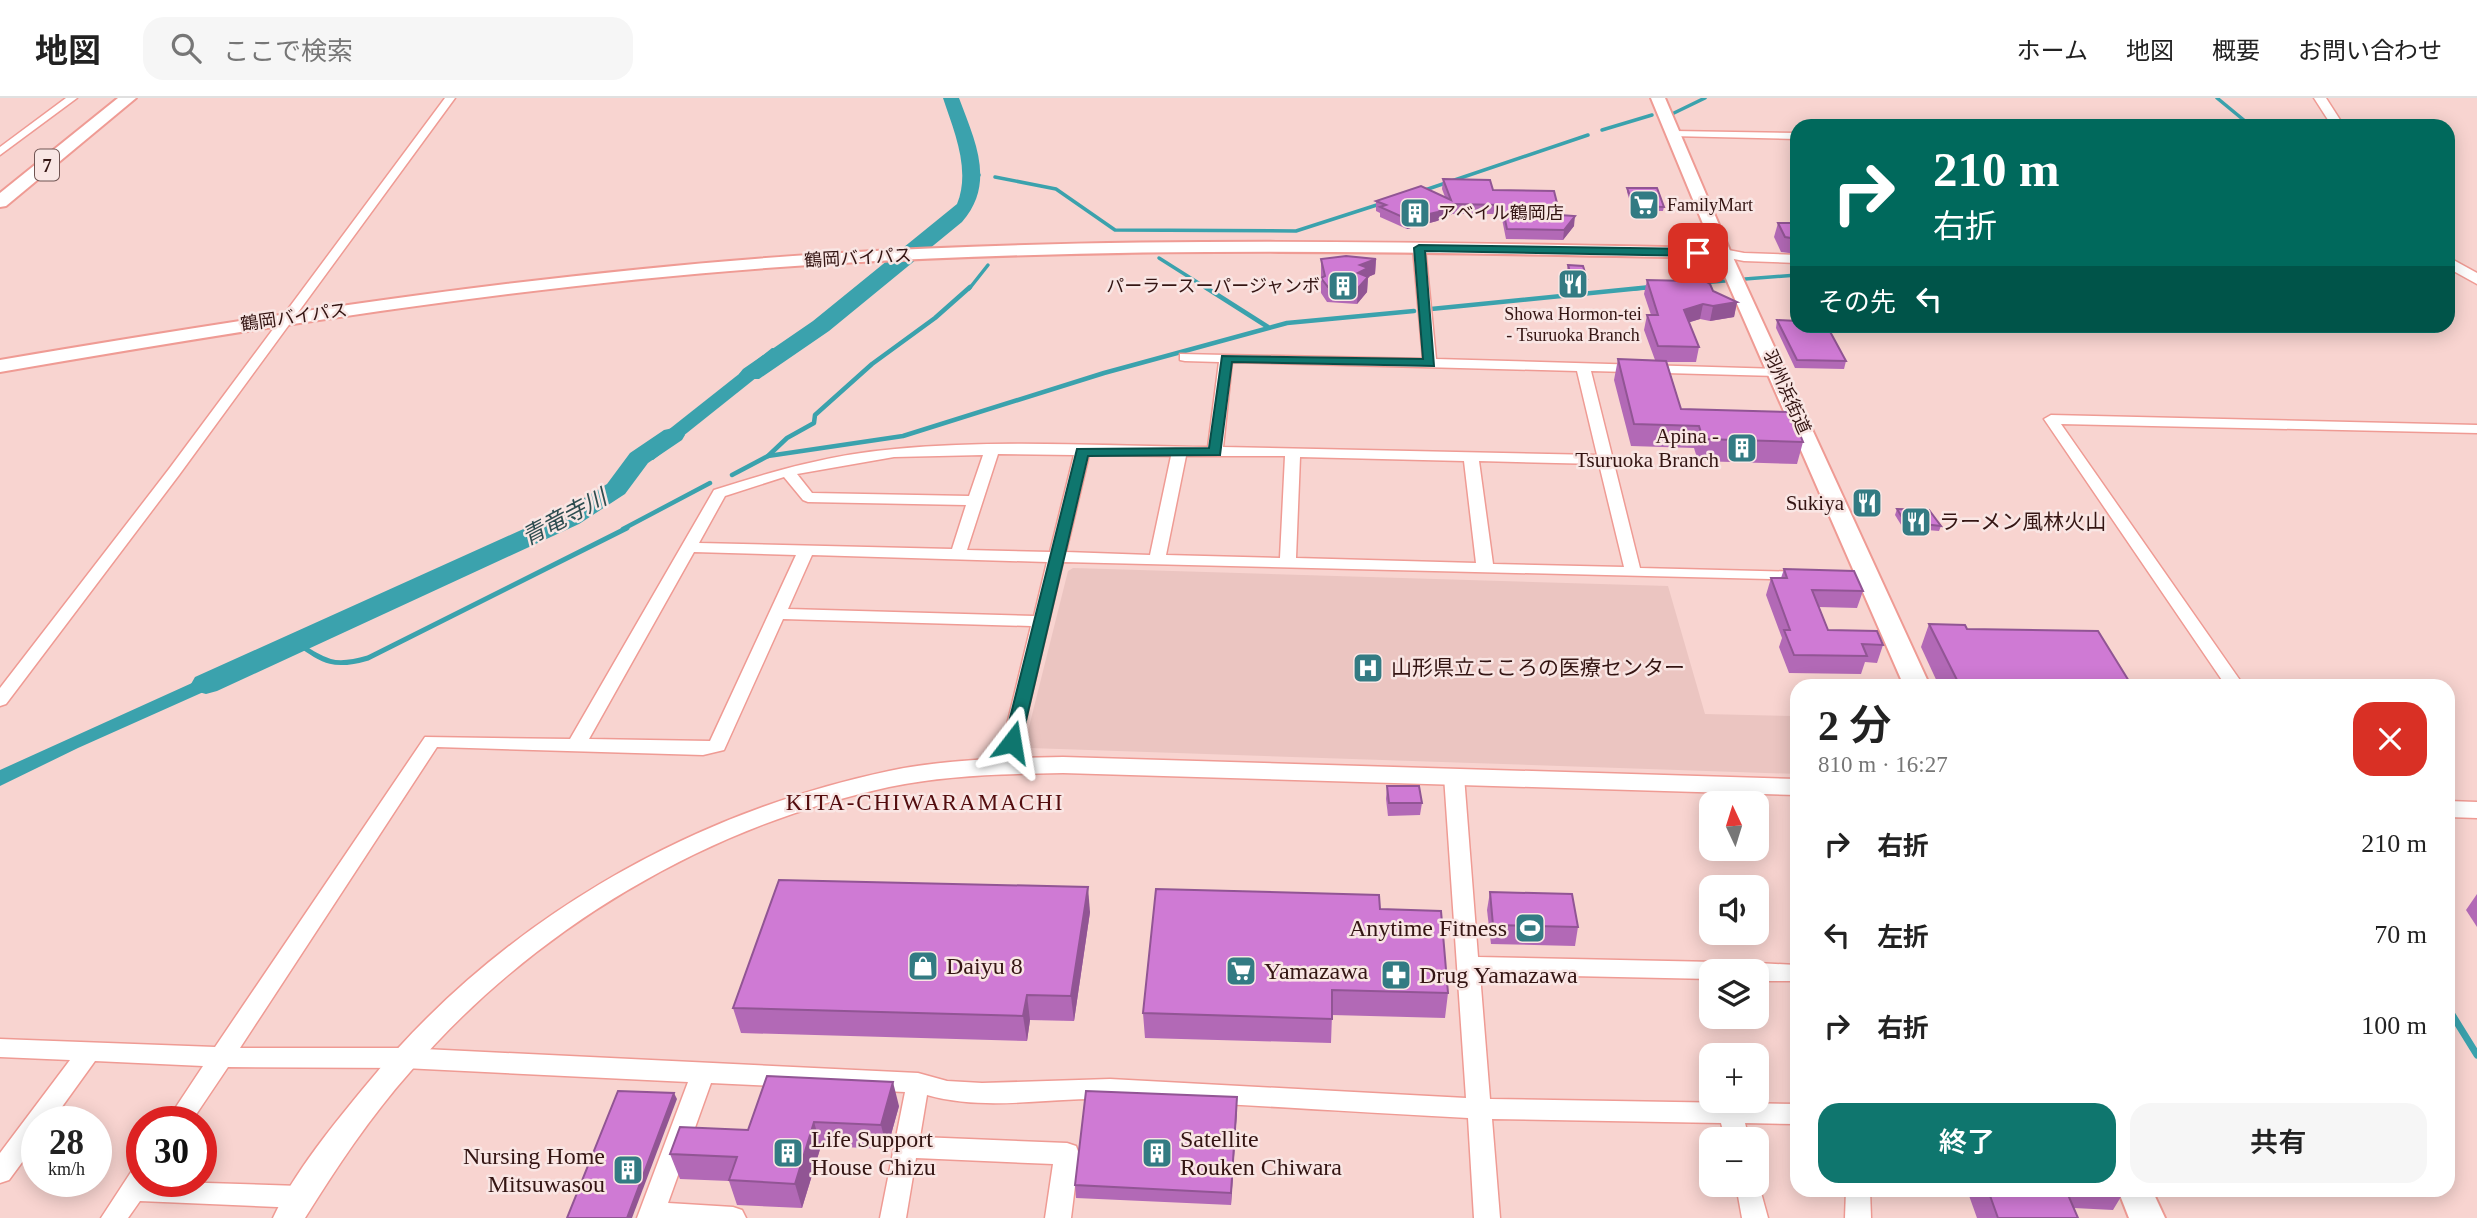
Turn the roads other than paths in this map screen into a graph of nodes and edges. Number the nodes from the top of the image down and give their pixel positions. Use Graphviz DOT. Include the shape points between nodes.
graph roads {
  1 [pos="72,98"];
  2 [pos="128,98"];
  3 [pos="450,98"];
  4 [pos="1658,98"];
  5 [pos="2320,98"];
  6 [pos="2334,119"];
  7 [pos="1674,134"];
  8 [pos="1790,136"];
  9 [pos="0,152"];
  10 [pos="0,202"];
  11 [pos="1419,248"];
  12 [pos="1723,253"];
  13 [pos="1790,259"];
  14 [pos="2455,266"];
  15 [pos="2477,280"];
  16 [pos="288,317"];
  17 [pos="1185,357"];
  18 [pos="1226,358"];
  19 [pos="1430,363"];
  20 [pos="0,366"];
  21 [pos="1583,367"];
  22 [pos="1777,372"];
  23 [pos="2477,429"];
  24 [pos="992,450"];
  25 [pos="1082,452"];
  26 [pos="1179,452"];
  27 [pos="1215,452"];
  28 [pos="1293,452"];
  29 [pos="1471,457"];
  30 [pos="1606,460"];
  31 [pos="787,471"];
  32 [pos="975,501"];
  33 [pos="687,547"];
  34 [pos="806,550"];
  35 [pos="958,554"];
  36 [pos="1057,557"];
  37 [pos="1157,559"];
  38 [pos="1288,563"];
  39 [pos="1485,568"];
  40 [pos="1633,572"];
  41 [pos="1815,577"];
  42 [pos="777,614"];
  43 [pos="1042,621"];
  44 [pos="1914,679"];
  45 [pos="2230,679"];
  46 [pos="0,700"];
  47 [pos="576,746"];
  48 [pos="1006,766"];
  49 [pos="1454,776"];
  50 [pos="1790,787"];
  51 [pos="2455,809"];
  52 [pos="2477,810"];
  53 [pos="1468,965"];
  54 [pos="1699,971"];
  55 [pos="1769,972"];
  56 [pos="1790,973"];
  57 [pos="0,1048"];
  58 [pos="90,1051"];
  59 [pos="222,1056"];
  60 [pos="404,1058"];
  61 [pos="704,1071"];
  62 [pos="918,1083"];
  63 [pos="49,1106"];
  64 [pos="189,1106"];
  65 [pos="1479,1109"];
  66 [pos="1699,1112"];
  67 [pos="1731,1113"];
  68 [pos="1790,1114"];
  69 [pos="1734,1127"];
  70 [pos="21,1144"];
  71 [pos="906,1147"];
  72 [pos="0,1172"];
  73 [pos="217,1196"];
  74 [pos="128,1197"];
  75 [pos="1751,1197"];
  76 [pos="1858,1197"];
  77 [pos="2138,1197"];
  78 [pos="294,1208"];
  79 [pos="651,1216"];
  80 [pos="114,1218"];
  81 [pos="733,1218"];
  82 [pos="893,1218"];
  83 [pos="1058,1218"];
  84 [pos="1487,1218"];
  85 [pos="1755,1218"];
  86 [pos="1858,1218"];
  87 [pos="2147,1218"];
  1 -- 9 [label="street"];
  2 -- 10 [label="highway, 7"];
  3 -- 16 [label="street"];
  4 -- 7 [label="main road, 羽州浜街道"];
  5 -- 6 [label="street"];
  7 -- 8 [label="street"];
  7 -- 12 [label="main road, 羽州浜街道"];
  11 -- 12 [label="main road, 鶴岡バイパス"];
  11 -- 16 [label="main road, 鶴岡バイパス" via="1191,248 852,258 610,278"];
  11 -- 19 [label="street"];
  12 -- 13 [label="street"];
  12 -- 22 [label="main road, 羽州浜街道"];
  14 -- 15 [label="street"];
  16 -- 20 [label="main road, 鶴岡バイパス"];
  16 -- 46 [label="street"];
  17 -- 18 [label="street"];
  18 -- 19 [label="street"];
  18 -- 27 [label="street"];
  19 -- 21 [label="street"];
  21 -- 22 [label="street"];
  21 -- 30 [label="street"];
  22 -- 44 [label="main road, 羽州浜街道" via="1864,579"];
  23 -- 45 [label="street" via="2051,419"];
  24 -- 25 [label="street"];
  24 -- 31 [label="street" via="894,453"];
  24 -- 32 [label="street"];
  25 -- 26 [label="street"];
  25 -- 36 [label="street"];
  26 -- 27 [label="street"];
  26 -- 37 [label="street"];
  27 -- 28 [label="street"];
  28 -- 29 [label="street"];
  28 -- 38 [label="street"];
  29 -- 30 [label="street"];
  29 -- 39 [label="street"];
  30 -- 40 [label="street"];
  31 -- 32 [label="street" via="808,497"];
  31 -- 33 [label="street" via="719,494"];
  32 -- 35 [label="street"];
  33 -- 34 [label="street"];
  33 -- 47 [label="street"];
  34 -- 35 [label="street"];
  34 -- 42 [label="street"];
  35 -- 36 [label="street"];
  36 -- 37 [label="street"];
  36 -- 43 [label="street"];
  37 -- 38 [label="street"];
  38 -- 39 [label="street"];
  39 -- 40 [label="street"];
  40 -- 41 [label="street"];
  42 -- 43 [label="street"];
  42 -- 47 [label="street" via="717,746 704,750"];
  43 -- 48 [label="street"];
  47 -- 59 [label="street" via="432,741"];
  48 -- 49 [label="street"];
  48 -- 60 [label="street" via="922,774 848,789 758,817 653,864 504,961"];
  49 -- 50 [label="street"];
  49 -- 53 [label="street"];
  51 -- 52 [label="street"];
  53 -- 54 [label="street"];
  53 -- 65 [label="street"];
  55 -- 56 [label="street"];
  57 -- 58 [label="street"];
  58 -- 59 [label="street"];
  58 -- 63 [label="street"];
  59 -- 60 [label="street"];
  59 -- 64 [label="street"];
  60 -- 61 [label="street"];
  60 -- 78 [label="street"];
  61 -- 62 [label="street"];
  61 -- 79 [label="street"];
  62 -- 65 [label="street" via="982,1093 1164,1091"];
  62 -- 71 [label="street"];
  65 -- 66 [label="street"];
  65 -- 84 [label="street"];
  67 -- 68 [label="street"];
  67 -- 69 [label="street"];
  70 -- 72 [label="street"];
  71 -- 82 [label="street"];
  71 -- 83 [label="street" via="1067,1154"];
  73 -- 78 [label="street"];
  74 -- 80 [label="street"];
  75 -- 85 [label="street"];
  76 -- 86 [label="street"];
  77 -- 87 [label="main road"];
  79 -- 81 [label="street"];
}
